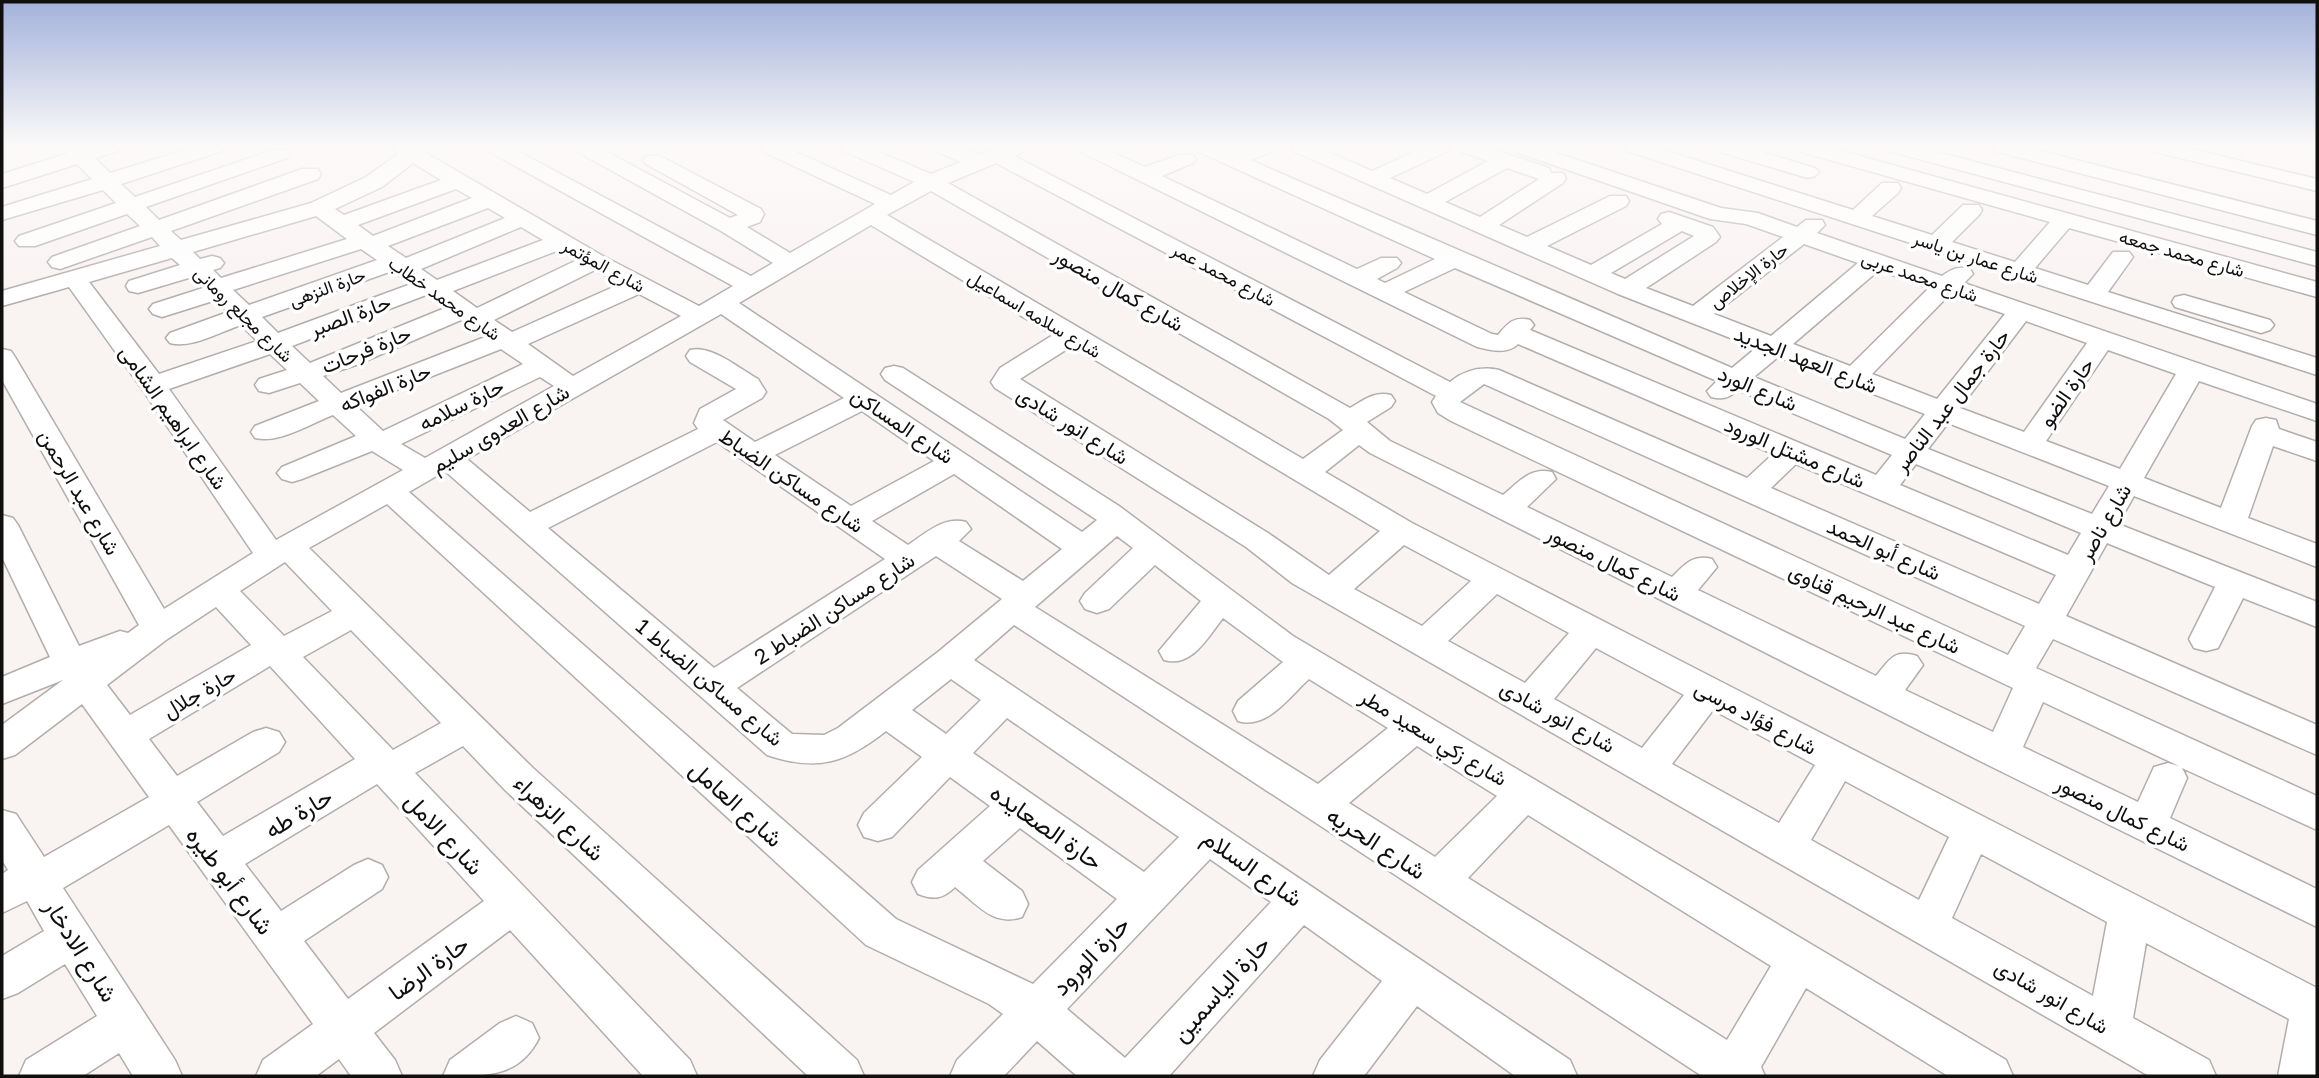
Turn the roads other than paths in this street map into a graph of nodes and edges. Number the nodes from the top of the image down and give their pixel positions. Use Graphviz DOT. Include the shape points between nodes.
graph roads {
  1 [pos="58,197"];
  2 [pos="122,197"];
  3 [pos="156,197"];
  4 [pos="245,197"];
  5 [pos="325,197"];
  6 [pos="355,197"];
  7 [pos="392,197"];
  8 [pos="488,197"];
  9 [pos="588,197"];
  10 [pos="676,197"];
  11 [pos="722,197"];
  12 [pos="860,197"];
  13 [pos="903,197"];
  14 [pos="958,197"];
  15 [pos="1080,197"];
  16 [pos="1190,197"];
  17 [pos="1242,197"];
  18 [pos="1315,197"];
  19 [pos="1417,197"];
  20 [pos="1436,197"];
  21 [pos="1526,197"];
  22 [pos="1608,197"];
  23 [pos="1679,197"];
  24 [pos="1792,197"];
  25 [pos="1880,197"];
  26 [pos="1984,197"];
  27 [pos="2085,197"];
  28 [pos="2198,197"];
  29 [pos="2278,197"];
  30 [pos="491,199"];
  31 [pos="1618,201"];
  32 [pos="1428,202"];
  33 [pos="132,207"];
  34 [pos="1694,207"];
  35 [pos="2317,207"];
  36 [pos="881,209"];
  37 [pos="1214,209"];
  38 [pos="1971,210"];
  39 [pos="335,212"];
  40 [pos="4,215"];
  41 [pos="523,218"];
  42 [pos="1857,218"];
  43 [pos="2063,220"];
  44 [pos="729,226"];
  45 [pos="1482,226"];
  46 [pos="2317,228"];
  47 [pos="156,229"];
  48 [pos="1809,229"];
  49 [pos="1331,237"];
  50 [pos="1406,239"];
  51 [pos="27,240"];
  52 [pos="561,241"];
  53 [pos="367,243"];
  54 [pos="1936,244"];
  55 [pos="1528,246"];
  56 [pos="178,250"];
  57 [pos="1301,251"];
  58 [pos="1878,256"];
  59 [pos="2121,257"];
  60 [pos="1454,259"];
  61 [pos="2317,259"];
  62 [pos="595,261"];
  63 [pos="789,263"];
  64 [pos="399,265"];
  65 [pos="197,268"];
  66 [pos="64,271"];
  67 [pos="2020,271"];
  68 [pos="1592,274"];
  69 [pos="2202,275"];
  70 [pos="1357,279"];
  71 [pos="1954,279"];
  72 [pos="638,285"];
  73 [pos="138,286"];
  74 [pos="751,286"];
  75 [pos="431,288"];
  76 [pos="219,289"];
  77 [pos="1627,289"];
  78 [pos="7,290"];
  79 [pos="2317,290"];
  80 [pos="1385,292"];
  81 [pos="2093,295"];
  82 [pos="162,309"];
  83 [pos="711,309"];
  84 [pos="2021,311"];
  85 [pos="2178,311"];
  86 [pos="468,314"];
  87 [pos="247,315"];
  88 [pos="1695,316"];
  89 [pos="2261,325"];
  90 [pos="1071,335"];
  91 [pos="178,338"];
  92 [pos="2104,339"];
  93 [pos="506,341"];
  94 [pos="276,342"];
  95 [pos="1775,346"];
  96 [pos="699,356"];
  97 [pos="2,357"];
  98 [pos="542,366"];
  99 [pos="2317,367"];
  100 [pos="2192,370"];
  101 [pos="306,373"];
  102 [pos="894,374"];
  103 [pos="1854,377"];
  104 [pos="1735,379"];
  105 [pos="153,385"];
  106 [pos="269,385"];
  107 [pos="572,387"];
  108 [pos="1452,394"];
  109 [pos="864,399"];
  110 [pos="1381,401"];
  111 [pos="338,405"];
  112 [pos="1697,411"];
  113 [pos="1201,412"];
  114 [pos="1941,412"];
  115 [pos="2317,413"];
  116 [pos="1354,426"];
  117 [pos="719,430"];
  118 [pos="265,432"];
  119 [pos="377,441"];
  120 [pos="2029,445"];
  121 [pos="1793,451"];
  122 [pos="1911,451"];
  123 [pos="2317,452"];
  124 [pos="754,454"];
  125 [pos="955,461"];
  126 [pos="437,464"];
  127 [pos="292,473"];
  128 [pos="1304,473"];
  129 [pos="1541,479"];
  130 [pos="2127,483"];
  131 [pos="1881,489"];
  132 [pos="1752,490"];
  133 [pos="390,491"];
  134 [pos="1506,509"];
  135 [pos="850,520"];
  136 [pos="1116,520"];
  137 [pos="2231,523"];
  138 [pos="2,526"];
  139 [pos="527,526"];
  140 [pos="2098,529"];
  141 [pos="1401,530"];
  142 [pos="946,535"];
  143 [pos="1083,548"];
  144 [pos="1153,548"];
  145 [pos="280,551"];
  146 [pos="2317,556"];
  147 [pos="908,559"];
  148 [pos="1701,567"];
  149 [pos="2075,571"];
  150 [pos="1493,579"];
  151 [pos="2234,583"];
  152 [pos="218,588"];
  153 [pos="1332,591"];
  154 [pos="1675,593"];
  155 [pos="1220,600"];
  156 [pos="1097,601"];
  157 [pos="1019,603"];
  158 [pos="355,613"];
  159 [pos="2317,615"];
  160 [pos="2047,621"];
  161 [pos="156,629"];
  162 [pos="1591,631"];
  163 [pos="2206,639"];
  164 [pos="1426,642"];
  165 [pos="277,651"];
  166 [pos="1175,651"];
  167 [pos="950,661"];
  168 [pos="1307,661"];
  169 [pos="1905,665"];
  170 [pos="77,672"];
  171 [pos="2024,678"];
  172 [pos="713,687"];
  173 [pos="2,691"];
  174 [pos="1707,692"];
  175 [pos="1880,695"];
  176 [pos="1004,698"];
  177 [pos="1531,701"];
  178 [pos="1251,711"];
  179 [pos="887,712"];
  180 [pos="467,726"];
  181 [pos="1415,726"];
  182 [pos="124,736"];
  183 [pos="2317,741"];
  184 [pos="265,742"];
  185 [pos="2,745"];
  186 [pos="947,755"];
  187 [pos="2001,755"];
  188 [pos="1838,761"];
  189 [pos="383,767"];
  190 [pos="1649,767"];
  191 [pos="2168,778"];
  192 [pos="1525,793"];
  193 [pos="171,801"];
  194 [pos="1018,805"];
  195 [pos="1320,805"];
  196 [pos="2317,814"];
  197 [pos="2147,824"];
  198 [pos="878,825"];
  199 [pos="2,826"];
  200 [pos="1972,831"];
  201 [pos="1207,835"];
  202 [pos="1787,845"];
  203 [pos="216,861"];
  204 [pos="368,877"];
  205 [pos="1438,881"];
  206 [pos="25,884"];
  207 [pos="1147,897"];
  208 [pos="1300,900"];
  209 [pos="513,904"];
  210 [pos="1007,904"];
  211 [pos="2317,909"];
  212 [pos="2130,913"];
  213 [pos="1928,925"];
  214 [pos="73,936"];
  215 [pos="274,938"];
  216 [pos="1798,960"];
  217 [pos="1412,977"];
  218 [pos="2,979"];
  219 [pos="2315,1009"];
  220 [pos="1036,1011"];
  221 [pos="127,1023"];
  222 [pos="2109,1028"];
  223 [pos="344,1029"];
  224 [pos="516,1038"];
  225 [pos="1966,1070"];
  226 [pos="1535,1071"];
  227 [pos="662,1072"];
  228 [pos="1736,1075"];
  229 [pos="43,1076"];
  230 [pos="159,1076"];
  231 [pos="279,1076"];
  232 [pos="379,1076"];
  233 [pos="466,1076"];
  234 [pos="841,1076"];
  235 [pos="973,1076"];
  236 [pos="1111,1076"];
  237 [pos="1139,1076"];
  238 [pos="1336,1076"];
  239 [pos="2193,1076"];
  240 [pos="2301,1076"];
  1 -- 40 [label="street"];
  2 -- 33 [label="street, شارع مجلع رومانى"];
  3 -- 33 [label="street"];
  4 -- 47 [label="street"];
  5 -- 39 [label="street, شارع محمد خطاب"];
  6 -- 39 [label="street"];
  7 -- 39 [label="street"];
  8 -- 30 [label="street, شارع المؤتمر"];
  9 -- 74 [label="street"];
  10 -- 44 [label="street"];
  11 -- 44 [label="street" via="753,214"];
  12 -- 36 [label="street, شارع سلامه اسماعيل"];
  13 -- 36 [label="street, شارع العدوى سليم"];
  14 -- 116 [label="street, شارع كمال منصور"];
  15 -- 108 [label="street, شارع محمد عمر"];
  16 -- 37 [label="street"];
  17 -- 37 [label="street"];
  18 -- 50 [label="street, شارع الورد"];
  19 -- 32 [label="street, شارع العهد الجديد"];
  20 -- 32 [label="street"];
  21 -- 45 [label="street"];
  22 -- 31 [label="street"];
  23 -- 34 [label="street, شارع محمد عربى"];
  24 -- 42 [label="street, شارع عمار بن ياسر"];
  25 -- 42 [label="street"];
  26 -- 43 [label="street, شارع محمد جمعه"];
  27 -- 61 [label="street"];
  28 -- 46 [label="street"];
  29 -- 35 [label="street"];
  30 -- 41 [label="street, شارع المؤتمر"];
  30 -- 53 [label="street"];
  31 -- 34 [label="street"];
  31 -- 55 [label="street"];
  32 -- 45 [label="street, شارع العهد الجديد"];
  33 -- 47 [label="street, شارع مجلع رومانى"];
  33 -- 51 [label="street"];
  34 -- 48 [label="street, شارع محمد عربى"];
  34 -- 68 [label="street"];
  34 -- 77 [label="street" via="1709,235"];
  36 -- 63 [label="street, شارع العدوى سليم"];
  36 -- 90 [label="street, شارع سلامه اسماعيل"];
  37 -- 57 [label="street"];
  38 -- 54 [label="street"];
  39 -- 53 [label="street, شارع محمد خطاب"];
  39 -- 56 [label="street"];
  39 -- 65 [label="street"];
  41 -- 52 [label="street, شارع المؤتمر"];
  41 -- 64 [label="street, حارة النزهى"];
  42 -- 54 [label="street, شارع عمار بن ياسر"];
  43 -- 67 [label="street"];
  43 -- 79 [label="street, شارع محمد جمعه"];
  44 -- 63 [label="street"];
  45 -- 55 [label="street, شارع العهد الجديد"];
  47 -- 56 [label="street, شارع مجلع رومانى"];
  47 -- 66 [label="street"];
  48 -- 58 [label="street, شارع محمد عربى"];
  48 -- 88 [label="street, حارة الإخلاص"];
  49 -- 57 [label="street"];
  50 -- 60 [label="street, شارع الورد"];
  50 -- 70 [label="street"];
  52 -- 62 [label="street, شارع المؤتمر"];
  52 -- 75 [label="street, حارة الصبر"];
  53 -- 64 [label="street, شارع محمد خطاب"];
  53 -- 76 [label="street"];
  54 -- 67 [label="street, شارع عمار بن ياسر"];
  55 -- 68 [label="street, شارع العهد الجديد"];
  56 -- 65 [label="street, شارع مجلع رومانى"];
  56 -- 66 [label="street"];
  57 -- 70 [label="street"];
  58 -- 71 [label="street, شارع محمد عربى"];
  58 -- 95 [label="street"];
  59 -- 81 [label="street"];
  60 -- 80 [label="street"];
  60 -- 104 [label="street, شارع الورد"];
  62 -- 72 [label="street, شارع المؤتمر"];
  62 -- 86 [label="street, حارة فرحات"];
  63 -- 74 [label="street, شارع العدوى سليم"];
  64 -- 75 [label="street, شارع محمد خطاب"];
  64 -- 87 [label="street, حارة النزهى"];
  65 -- 73 [label="street"];
  65 -- 76 [label="street, شارع مجلع رومانى"];
  66 -- 78 [label="street"];
  66 -- 105 [label="street, شارع ابراهيم الشامى"];
  67 -- 81 [label="street, شارع عمار بن ياسر"];
  68 -- 77 [label="street, شارع العهد الجديد"];
  69 -- 85 [label="street"];
  70 -- 80 [label="street"];
  71 -- 84 [label="street, شارع محمد عربى"];
  71 -- 103 [label="street"];
  72 -- 83 [label="street, شارع المؤتمر"];
  72 -- 93 [label="street, حارة الفواكه"];
  74 -- 83 [label="street, شارع العدوى سليم"];
  75 -- 86 [label="street, شارع محمد خطاب"];
  75 -- 94 [label="street, حارة الصبر"];
  76 -- 82 [label="street"];
  76 -- 87 [label="street, شارع مجلع رومانى"];
  77 -- 88 [label="street, شارع العهد الجديد"];
  80 -- 112 [label="street, شارع مشتل الورود" via="1491,343 1504,343 1518,329"];
  81 -- 85 [label="street, شارع عمار بن ياسر"];
  83 -- 107 [label="street, شارع العدوى سليم"];
  83 -- 109 [label="street, شارع المساكن"];
  84 -- 92 [label="street, شارع محمد عربى"];
  84 -- 114 [label="street, حارة جمال عبد الناصر"];
  85 -- 89 [label="street"];
  85 -- 99 [label="street, شارع عمار بن ياسر"];
  86 -- 93 [label="street, شارع محمد خطاب"];
  86 -- 101 [label="street, حارة فرحات"];
  87 -- 91 [label="street, حارة النزهى"];
  87 -- 94 [label="street, شارع مجلع رومانى"];
  88 -- 95 [label="street, شارع العهد الجديد"];
  90 -- 113 [label="street, شارع سلامه اسماعيل"];
  90 -- 153 [label="street, شارع انور شادى" via="1009,374 1005,382"];
  92 -- 100 [label="street, شارع محمد عربى"];
  92 -- 120 [label="street, حارة الضو"];
  93 -- 98 [label="street, شارع محمد خطاب"];
  93 -- 111 [label="street, حارة الفواكه"];
  94 -- 101 [label="street, شارع مجلع رومانى"];
  94 -- 105 [label="street, حارة الصبر"];
  95 -- 103 [label="street, شارع العهد الجديد"];
  95 -- 104 [label="street"];
  96 -- 117 [label="street, شارع مساكن الضباط" via="751,389 749,396 710,415 707,421"];
  97 -- 161 [label="street, شارع عبد الرحمن"];
  98 -- 107 [label="street, شارع محمد خطاب"];
  98 -- 119 [label="street, حارة سلامه"];
  100 -- 115 [label="street, شارع محمد عربى"];
  100 -- 130 [label="street, شارع ناصر"];
  101 -- 106 [label="street, حارة فرحات"];
  101 -- 111 [label="street, شارع مجلع رومانى"];
  102 -- 136 [label="street, شارع زكي سعيد مطر"];
  103 -- 114 [label="street, شارع العهد الجديد"];
  104 -- 112 [label="street"];
  104 -- 122 [label="street, شارع الورد"];
  105 -- 145 [label="street, شارع ابراهيم الشامى"];
  107 -- 126 [label="street, شارع العدوى سليم"];
  108 -- 132 [label="street, شارع أبو الحمد" via="1476,377 1489,376"];
  108 -- 171 [label="street, شارع عبد الرحيم قناوى" via="1448,407 1461,415"];
  109 -- 124 [label="street"];
  109 -- 125 [label="street, شارع المساكن"];
  110 -- 116 [label="street"];
  111 -- 118 [label="street, حارة الفواكه"];
  111 -- 119 [label="street, شارع مجلع رومانى"];
  112 -- 121 [label="street, شارع مشتل الورود"];
  113 -- 128 [label="street, شارع فؤاد مرسى"];
  114 -- 120 [label="street, شارع العهد الجديد"];
  114 -- 122 [label="street, حارة جمال عبد الناصر"];
  116 -- 128 [label="street"];
  116 -- 134 [label="street, شارع كمال منصور" via="1380,447"];
  117 -- 124 [label="street, شارع مساكن الضباط"];
  117 -- 139 [label="street"];
  119 -- 126 [label="street, شارع مجلع رومانى"];
  119 -- 127 [label="street, حارة سلامه"];
  120 -- 130 [label="street, شارع العهد الجديد"];
  121 -- 131 [label="street, شارع مشتل الورود"];
  121 -- 132 [label="street"];
  122 -- 131 [label="street, حارة جمال عبد الناصر"];
  122 -- 140 [label="street, شارع الورد"];
  123 -- 137 [label="street" via="2264,430"];
  124 -- 135 [label="street, شارع مساكن الضباط"];
  125 -- 135 [label="street"];
  125 -- 143 [label="street, شارع المساكن"];
  126 -- 133 [label="street, شارع العدوى سليم"];
  126 -- 139 [label="street, شارع مساكن الضباط 1"];
  128 -- 141 [label="street, شارع فؤاد مرسى"];
  129 -- 134 [label="street"];
  130 -- 137 [label="street, شارع العهد الجديد"];
  130 -- 140 [label="street, شارع ناصر"];
  131 -- 149 [label="street, شارع مشتل الورود"];
  132 -- 160 [label="street, شارع أبو الحمد"];
  133 -- 145 [label="street, شارع العدوى سليم"];
  133 -- 220 [label="street, شارع العامل" via="881,932 982,979"];
  134 -- 154 [label="street, شارع كمال منصور"];
  135 -- 147 [label="street, شارع مساكن الضباط"];
  136 -- 143 [label="street, شارع مساكن الضباط 1"];
  136 -- 144 [label="street, شارع زكي سعيد مطر"];
  137 -- 146 [label="street, شارع العهد الجديد"];
  138 -- 170 [label="street, شارع أبو طيره"];
  139 -- 172 [label="street, شارع مساكن الضباط 1"];
  140 -- 149 [label="street, شارع ناصر"];
  140 -- 151 [label="street, شارع الورد"];
  141 -- 150 [label="street, شارع فؤاد مرسى"];
  141 -- 153 [label="street"];
  142 -- 147 [label="street, شارع مساكن الضباط 2"];
  142 -- 157 [label="street, شارع الحريه"];
  143 -- 157 [label="street, شارع مساكن الضباط 1"];
  144 -- 155 [label="street, شارع زكي سعيد مطر"];
  144 -- 156 [label="street"];
  145 -- 152 [label="street, شارع العدوى سليم"];
  145 -- 158 [label="street, شارع الزهراء"];
  147 -- 172 [label="street, شارع مساكن الضباط 2"];
  148 -- 154 [label="street"];
  149 -- 160 [label="street, شارع ناصر"];
  150 -- 162 [label="street, شارع فؤاد مرسى"];
  150 -- 164 [label="street"];
  151 -- 159 [label="street, شارع الورد"];
  151 -- 163 [label="street"];
  152 -- 161 [label="street, شارع العدوى سليم"];
  152 -- 165 [label="street, شارع الامل"];
  153 -- 164 [label="street, شارع انور شادى"];
  154 -- 175 [label="street, شارع كمال منصور"];
  155 -- 166 [label="street"];
  155 -- 168 [label="street, شارع زكي سعيد مطر"];
  157 -- 167 [label="street, شارع مساكن الضباط 1"];
  157 -- 195 [label="street, شارع الحريه"];
  158 -- 165 [label="street, حارة جلال"];
  158 -- 180 [label="street, شارع الزهراء"];
  160 -- 171 [label="street, شارع ناصر"];
  160 -- 183 [label="street, شارع أبو الحمد"];
  161 -- 170 [label="street, شارع العدوى سليم"];
  162 -- 174 [label="street, شارع فؤاد مرسى"];
  162 -- 177 [label="street"];
  164 -- 177 [label="street, شارع انور شادى"];
  165 -- 182 [label="street, حارة جلال"];
  165 -- 189 [label="street, شارع الامل"];
  167 -- 176 [label="street, شارع السلام"];
  167 -- 179 [label="street, شارع مساكن الضباط 1"];
  168 -- 178 [label="street"];
  168 -- 181 [label="street, شارع زكي سعيد مطر"];
  169 -- 175 [label="street"];
  170 -- 173 [label="street"];
  170 -- 182 [label="street, شارع أبو طيره"];
  170 -- 185 [label="street"];
  171 -- 187 [label="street, شارع ناصر"];
  171 -- 196 [label="street, شارع عبد الرحيم قناوى"];
  172 -- 179 [label="street, شارع مساكن الضباط 1" via="780,745 799,752 834,748"];
  174 -- 188 [label="street, شارع فؤاد مرسى"];
  174 -- 190 [label="street"];
  175 -- 187 [label="street, شارع كمال منصور"];
  176 -- 186 [label="street"];
  176 -- 201 [label="street, شارع السلام"];
  177 -- 190 [label="street, شارع انور شادى"];
  179 -- 186 [label="street, حارة الصعايده"];
  180 -- 189 [label="street, حارة طه"];
  180 -- 234 [label="street, شارع الزهراء"];
  181 -- 192 [label="street, شارع زكي سعيد مطر"];
  181 -- 195 [label="street"];
  182 -- 193 [label="street, شارع أبو طيره"];
  184 -- 193 [label="street"];
  186 -- 194 [label="street, حارة الصعايده"];
  186 -- 198 [label="street"];
  187 -- 197 [label="street, شارع كمال منصور"];
  188 -- 200 [label="street, شارع فؤاد مرسى"];
  188 -- 202 [label="street"];
  189 -- 203 [label="street, حارة طه"];
  189 -- 209 [label="street, شارع الامل"];
  190 -- 202 [label="street, شارع انور شادى"];
  191 -- 197 [label="street"];
  192 -- 205 [label="street"];
  192 -- 216 [label="street, شارع زكي سعيد مطر"];
  193 -- 203 [label="street, شارع أبو طيره"];
  193 -- 206 [label="street"];
  194 -- 207 [label="street, حارة الصعايده"];
  194 -- 210 [label="street" via="944,873"];
  195 -- 205 [label="street, شارع الحريه"];
  197 -- 211 [label="street, شارع كمال منصور"];
  199 -- 206 [label="street, شارع الادخار"];
  200 -- 212 [label="street, شارع فؤاد مرسى"];
  200 -- 213 [label="street"];
  201 -- 207 [label="street, حارة الورود"];
  201 -- 208 [label="street, شارع السلام"];
  202 -- 213 [label="street, شارع انور شادى"];
  203 -- 215 [label="street, شارع أبو طيره"];
  204 -- 215 [label="street"];
  205 -- 228 [label="street, شارع الحريه"];
  206 -- 214 [label="street, شارع الادخار"];
  207 -- 220 [label="street, حارة الورود"];
  208 -- 217 [label="street, شارع السلام"];
  208 -- 237 [label="street, حارة الياسمين"];
  209 -- 223 [label="street, حارة الرضا"];
  209 -- 227 [label="street, شارع الامل"];
  212 -- 219 [label="street, شارع فؤاد مرسى"];
  212 -- 222 [label="street"];
  213 -- 222 [label="street, شارع انور شادى"];
  214 -- 218 [label="street"];
  214 -- 221 [label="street, شارع الادخار"];
  215 -- 223 [label="street, شارع أبو طيره"];
  216 -- 225 [label="street, شارع زكي سعيد مطر"];
  216 -- 228 [label="street"];
  217 -- 226 [label="street, شارع السلام"];
  217 -- 238 [label="street"];
  219 -- 240 [label="street"];
  220 -- 235 [label="street, حارة الورود"];
  220 -- 236 [label="street, شارع العامل"];
  221 -- 229 [label="street"];
  221 -- 230 [label="street, شارع الادخار"];
  222 -- 239 [label="street, شارع انور شادى"];
  223 -- 231 [label="street, حارة الرضا"];
  223 -- 232 [label="street, شارع أبو طيره"];
  224 -- 233 [label="street"];
}
